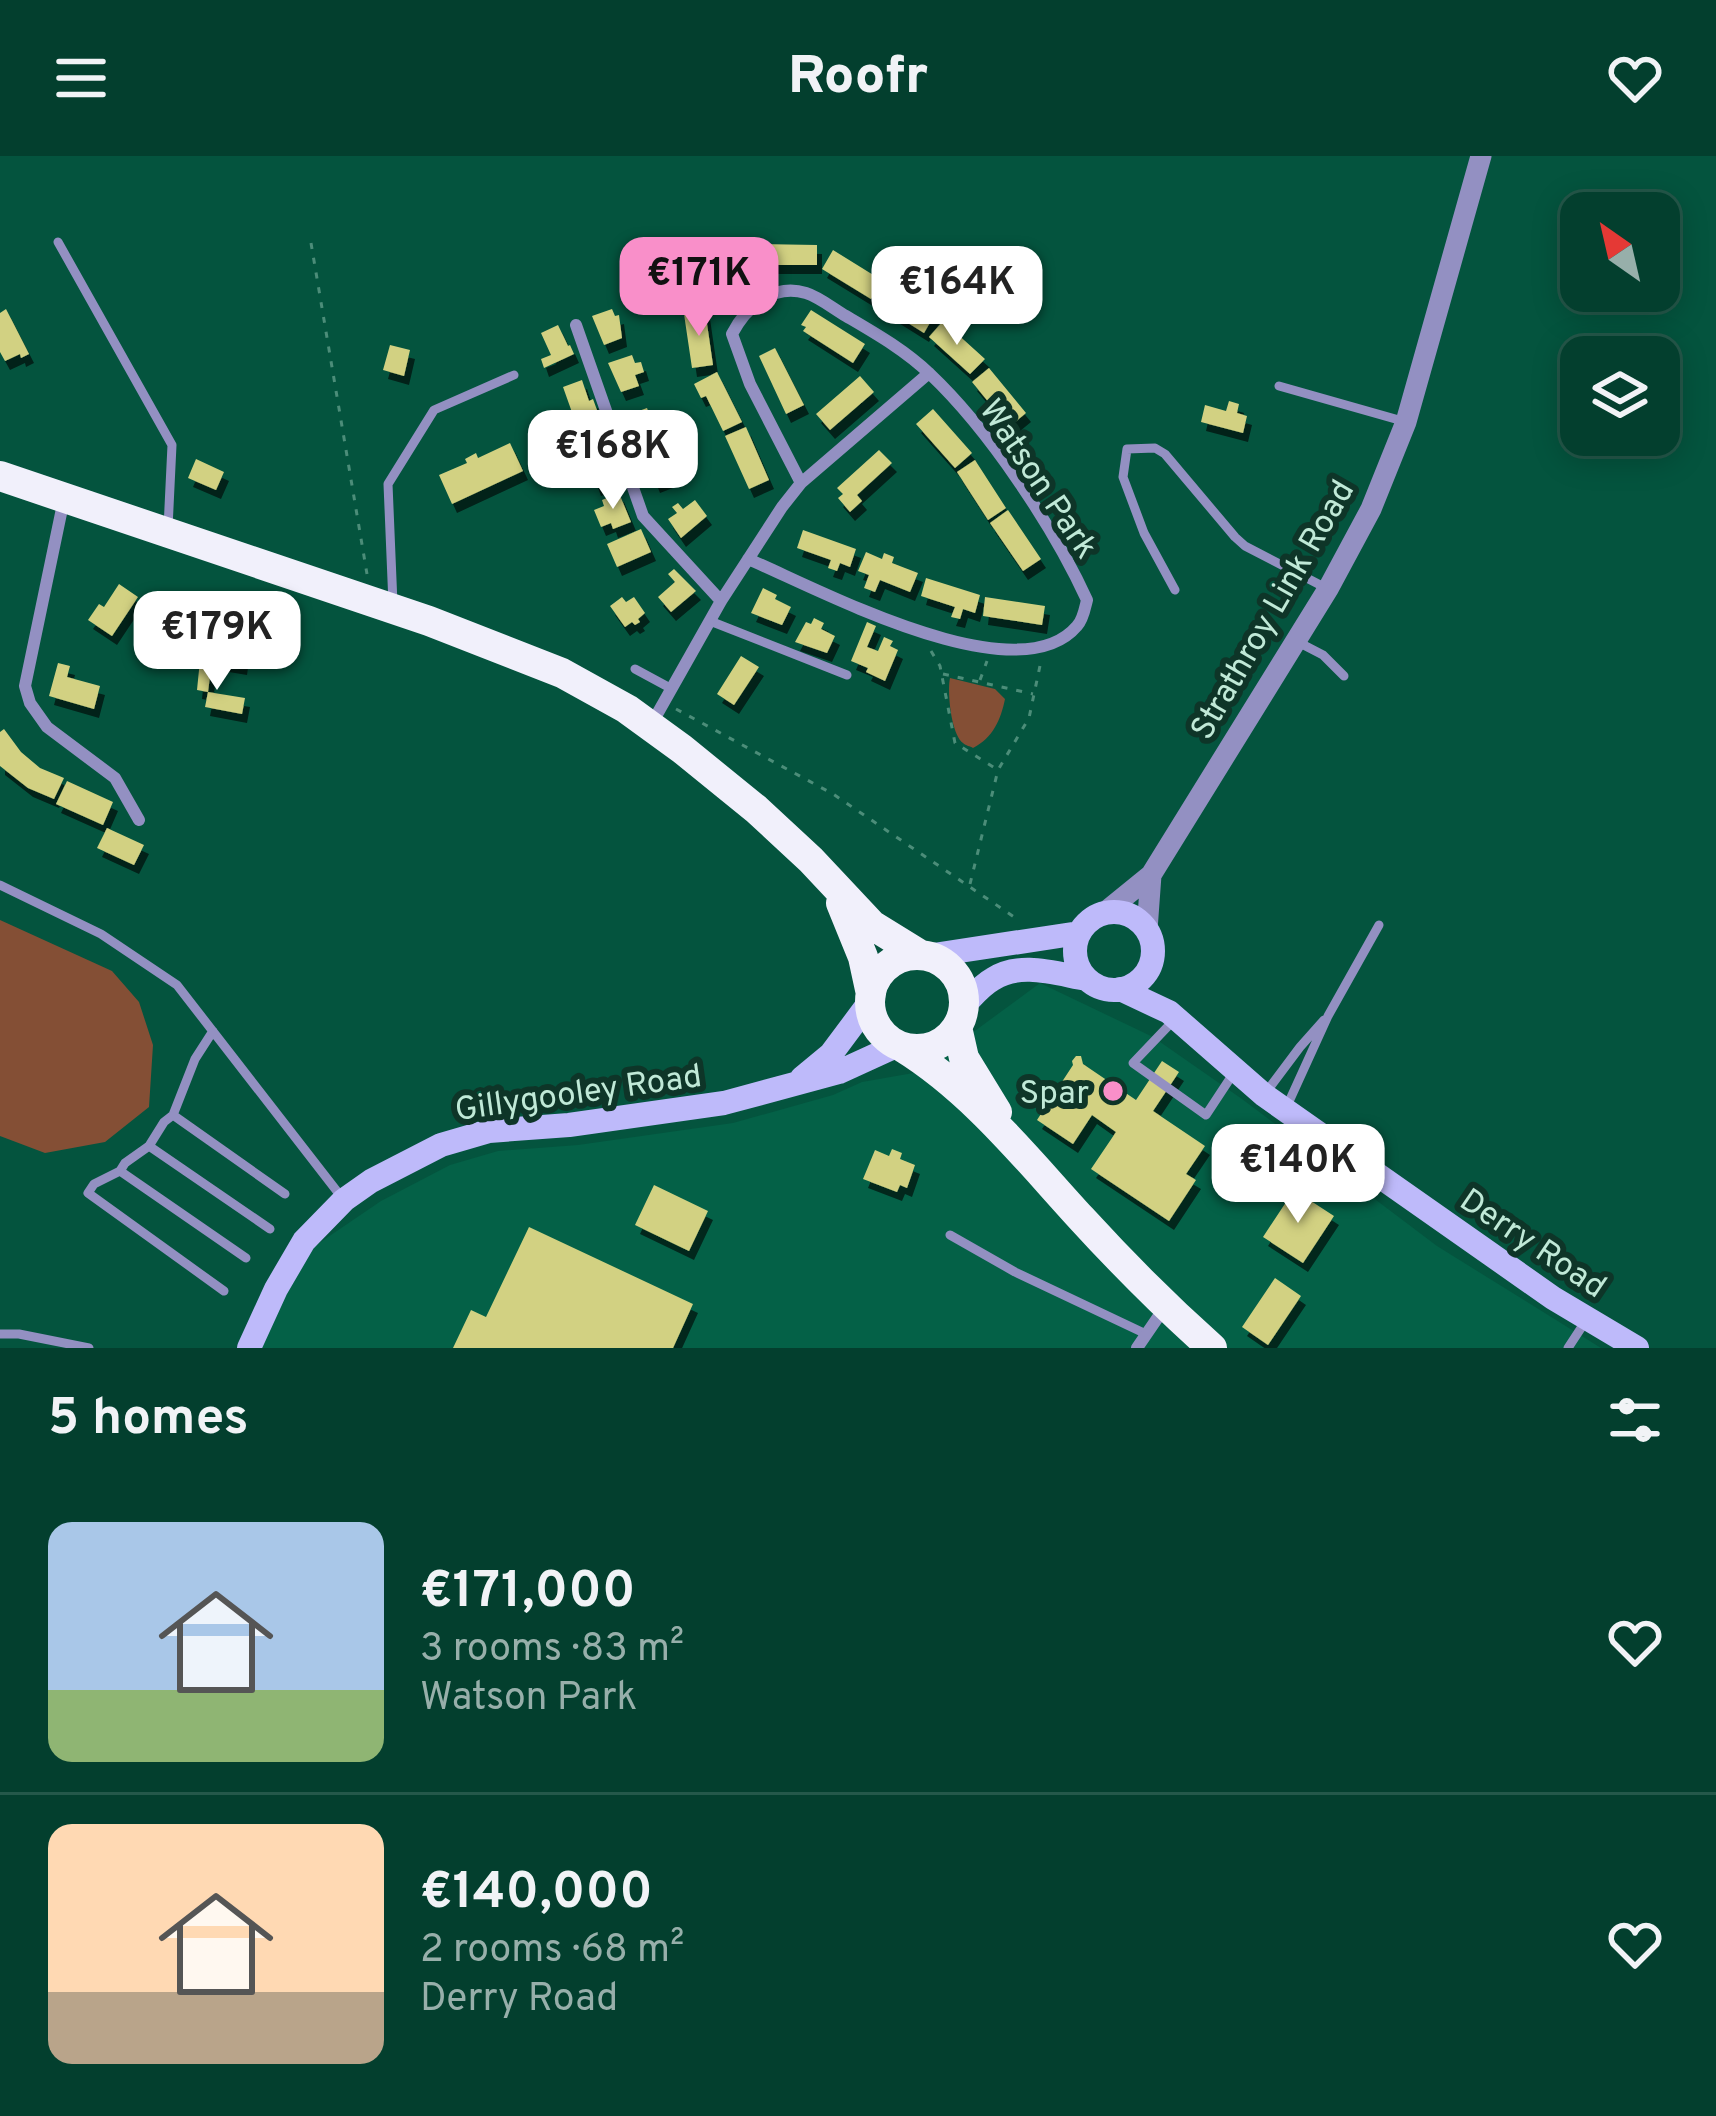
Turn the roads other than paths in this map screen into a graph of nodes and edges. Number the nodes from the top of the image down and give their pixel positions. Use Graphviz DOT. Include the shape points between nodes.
graph roads {
  1 [pos="1481,156"];
  2 [pos="58,242"];
  3 [pos="576,325"];
  4 [pos="929,374"];
  5 [pos="514,375"];
  6 [pos="1279,386"];
  7 [pos="1406,422"];
  8 [pos="0,476"];
  9 [pos="801,483"];
  10 [pos="64,498"];
  11 [pos="167,533"];
  12 [pos="748,559"];
  13 [pos="1328,589"];
  14 [pos="1175,590"];
  15 [pos="721,601"];
  16 [pos="380,605"];
  17 [pos="710,621"];
  18 [pos="1296,641"];
  19 [pos="635,669"];
  20 [pos="847,674"];
  21 [pos="1343,676"];
  22 [pos="672,688"];
  23 [pos="657,714"];
  24 [pos="139,820"];
  25 [pos="1151,875"];
  26 [pos="0,885"];
  27 [pos="833,885"];
  28 [pos="1103,914"];
  29 [pos="1379,925"];
  30 [pos="1147,930"];
  31 [pos="1079,933"];
  32 [pos="923,955"];
  33 [pos="1152,959"];
  34 [pos="1087,979"];
  35 [pos="1120,989"];
  36 [pos="870,998"];
  37 [pos="960,1016"];
  38 [pos="1172,1016"];
  39 [pos="1328,1016"];
  40 [pos="213,1031"];
  41 [pos="900,1046"];
  42 [pos="1234,1072"];
  43 [pos="796,1083"];
  44 [pos="1274,1103"];
  45 [pos="173,1114"];
  46 [pos="149,1146"];
  47 [pos="1026,1157"];
  48 [pos="120,1171"];
  49 [pos="285,1194"];
  50 [pos="344,1200"];
  51 [pos="270,1229"];
  52 [pos="950,1235"];
  53 [pos="246,1258"];
  54 [pos="224,1291"];
  55 [pos="1166,1306"];
  56 [pos="1587,1318"];
  57 [pos="0,1334"];
  58 [pos="1146,1334"];
  59 [pos="89,1348"];
  60 [pos="249,1348"];
  61 [pos="1137,1348"];
  62 [pos="1212,1348"];
  63 [pos="1568,1348"];
  64 [pos="1636,1348"];
  1 -- 7 [label="street, Strathroy Link Road"];
  2 -- 11 [label="lane" via="172,445"];
  3 -- 15 [label="street" via="643,516"];
  4 -- 9 [label="street"];
  4 -- 9 [label="street, Watson Park" via="806,292 759,299 732,334"];
  4 -- 12 [label="street, Watson Park" via="990,442 1066,556 1087,600 1080,624 1052,645 1017,652 962,644"];
  5 -- 16 [label="lane" via="434,410 388,484"];
  6 -- 7 [label="lane"];
  7 -- 13 [label="street, Strathroy Link Road"];
  8 -- 10 [label="highway"];
  9 -- 12 [label="street"];
  10 -- 11 [label="highway"];
  10 -- 24 [label="street" via="25,686 47,728 115,778"];
  11 -- 16 [label="highway"];
  12 -- 15 [label="street"];
  13 -- 14 [label="lane" via="1245,546 1165,454 1126,449 1123,477"];
  13 -- 18 [label="street, Strathroy Link Road"];
  15 -- 17 [label="street"];
  16 -- 23 [label="highway" via="562,673 627,709"];
  17 -- 20 [label="lane"];
  17 -- 22 [label="street"];
  18 -- 21 [label="lane"];
  18 -- 25 [label="street, Strathroy Link Road"];
  19 -- 22 [label="lane"];
  22 -- 23 [label="street"];
  23 -- 27 [label="highway"];
  25 -- 28 [label="street, Strathroy Link Road"];
  25 -- 30 [label="street, Strathroy Link Road"];
  26 -- 40 [label="lane" via="101,934 177,985"];
  27 -- 32 [label="highway" via="872,926"];
  27 -- 36 [label="highway"];
  28 -- 30 [label="main road" via="1126,914"];
  28 -- 31 [label="main road"];
  29 -- 39 [label="lane"];
  30 -- 33 [label="main road"];
  31 -- 32 [label="main road"];
  31 -- 34 [label="main road" via="1076,959"];
  32 -- 36 [label="highway" via="890,963"];
  32 -- 37 [label="highway" via="957,976"];
  33 -- 35 [label="main road" via="1141,979"];
  33 -- 38 [label="main road"];
  34 -- 35 [label="main road"];
  34 -- 37 [label="main road" via="1006,972"];
  35 -- 38 [label="main road, Derry Road"];
  36 -- 41 [label="highway" via="880,1032"];
  36 -- 43 [label="main road, Gillygooley Road" via="831,1054"];
  37 -- 41 [label="highway" via="941,1042"];
  37 -- 47 [label="highway" via="964,1058"];
  38 -- 42 [label="main road, Derry Road"];
  38 -- 42 [label="lane" via="1133,1063 1206,1115"];
  39 -- 44 [label="lane"];
  39 -- 44 [label="lane" via="1300,1047"];
  40 -- 45 [label="lane"];
  40 -- 50 [label="lane"];
  41 -- 43 [label="main road, Gillygooley Road"];
  41 -- 47 [label="highway"];
  42 -- 44 [label="main road, Derry Road"];
  43 -- 50 [label="main road, Gillygooley Road" via="724,1103 489,1131 441,1144"];
  44 -- 56 [label="main road, Derry Road"];
  45 -- 46 [label="lane"];
  45 -- 49 [label="lane"];
  46 -- 48 [label="lane"];
  46 -- 51 [label="lane"];
  47 -- 55 [label="highway"];
  48 -- 53 [label="lane"];
  48 -- 54 [label="lane" via="88,1193"];
  50 -- 60 [label="main road, Gillygooley Road" via="304,1241"];
  52 -- 58 [label="lane"];
  55 -- 58 [label="street"];
  55 -- 62 [label="highway"];
  56 -- 63 [label="lane"];
  56 -- 64 [label="main road, Derry Road"];
  57 -- 59 [label="lane"];
  58 -- 61 [label="street"];
}
